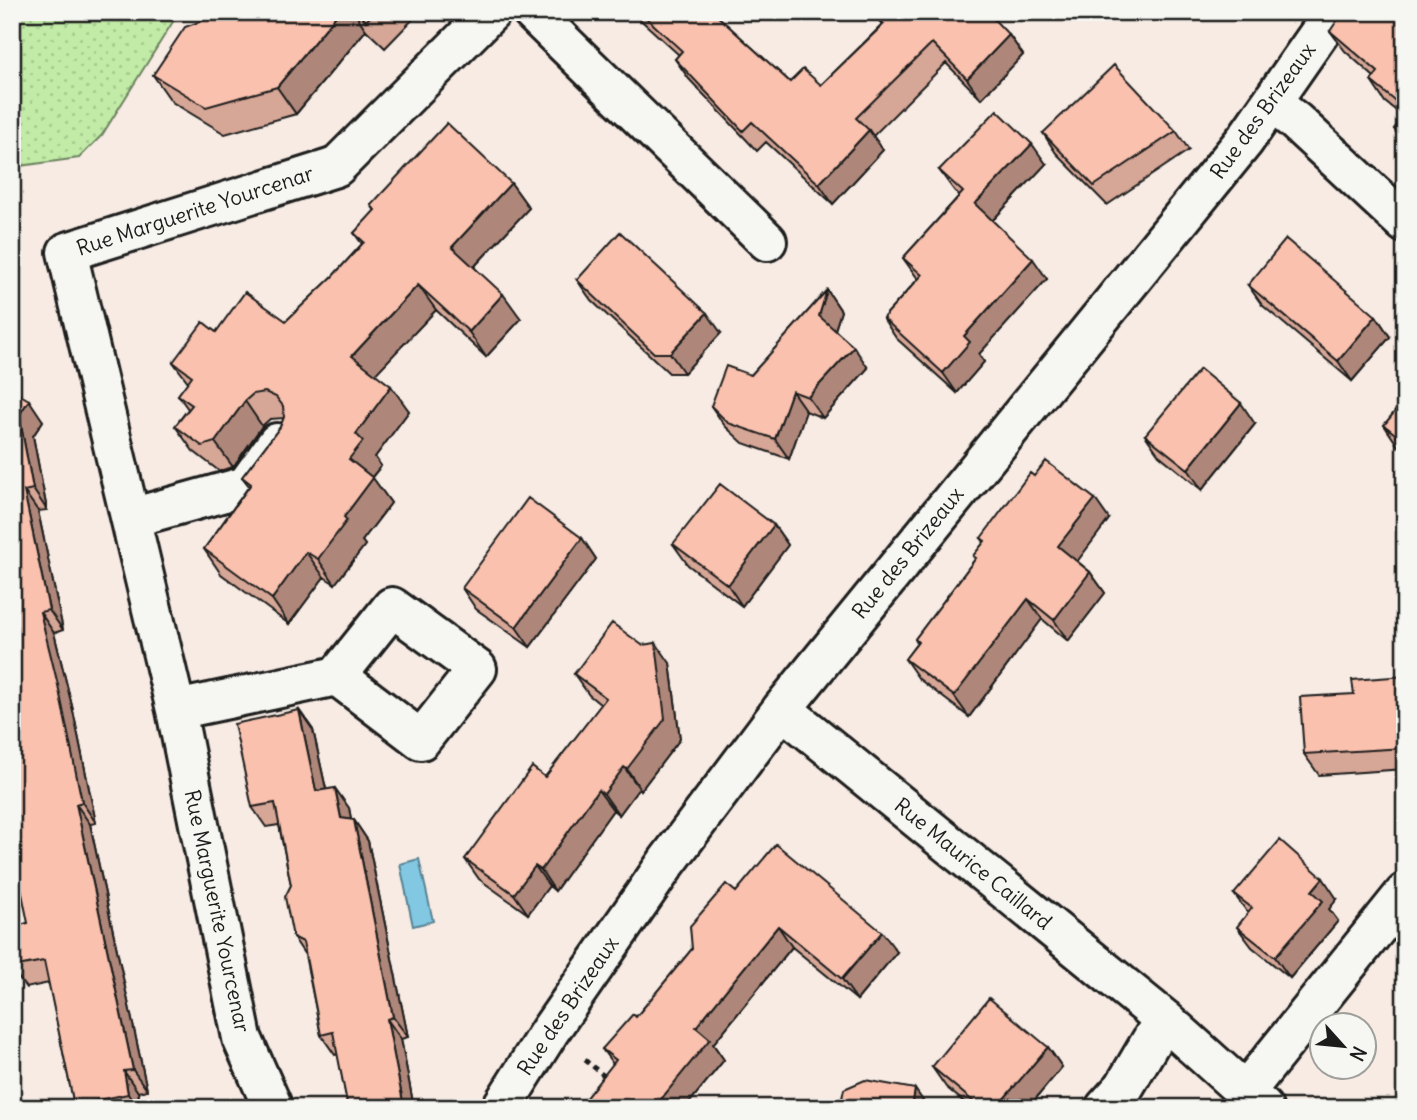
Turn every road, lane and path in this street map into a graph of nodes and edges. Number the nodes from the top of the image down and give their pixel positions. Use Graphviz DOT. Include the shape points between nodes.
graph roads {
  1 [pos="491,12"];
  2 [pos="532,12"];
  3 [pos="1334,12"];
  4 [pos="1272,103"];
  5 [pos="1405,223"];
  6 [pos="767,241"];
  7 [pos="280,439"];
  8 [pos="131,519"];
  9 [pos="337,676"];
  10 [pos="782,709"];
  11 [pos="176,710"];
  12 [pos="1405,893"];
  13 [pos="1164,1019"];
  14 [pos="549,1032"];
  15 [pos="613,1083"];
  16 [pos="1254,1100"];
  17 [pos="273,1108"];
  18 [pos="501,1108"];
  19 [pos="1105,1108"];
  1 -- 8 [label="street, Rue Marguerite Yourcenar" via="336,167 67,252"];
  2 -- 6 [label="street"];
  3 -- 4 [label="street, Rue des Brizeaux"];
  4 -- 5 [label="street"];
  4 -- 10 [label="street, Rue des Brizeaux"];
  7 -- 8 [label="street" via="246,486"];
  8 -- 11 [label="street, Rue Marguerite Yourcenar"];
  9 -- 11 [label="street"];
  10 -- 13 [label="street, Rue Maurice Caillard"];
  10 -- 14 [label="street, Rue des Brizeaux" via="667,862"];
  11 -- 17 [label="street, Rue Marguerite Yourcenar" via="242,1038"];
  12 -- 16 [label="street, Rue Maurice Caillard"];
  13 -- 16 [label="street, Rue Maurice Caillard"];
  13 -- 19 [label="street" via="1124,1087"];
  14 -- 15 [label="path"];
  14 -- 18 [label="street, Rue des Brizeaux"];
}
